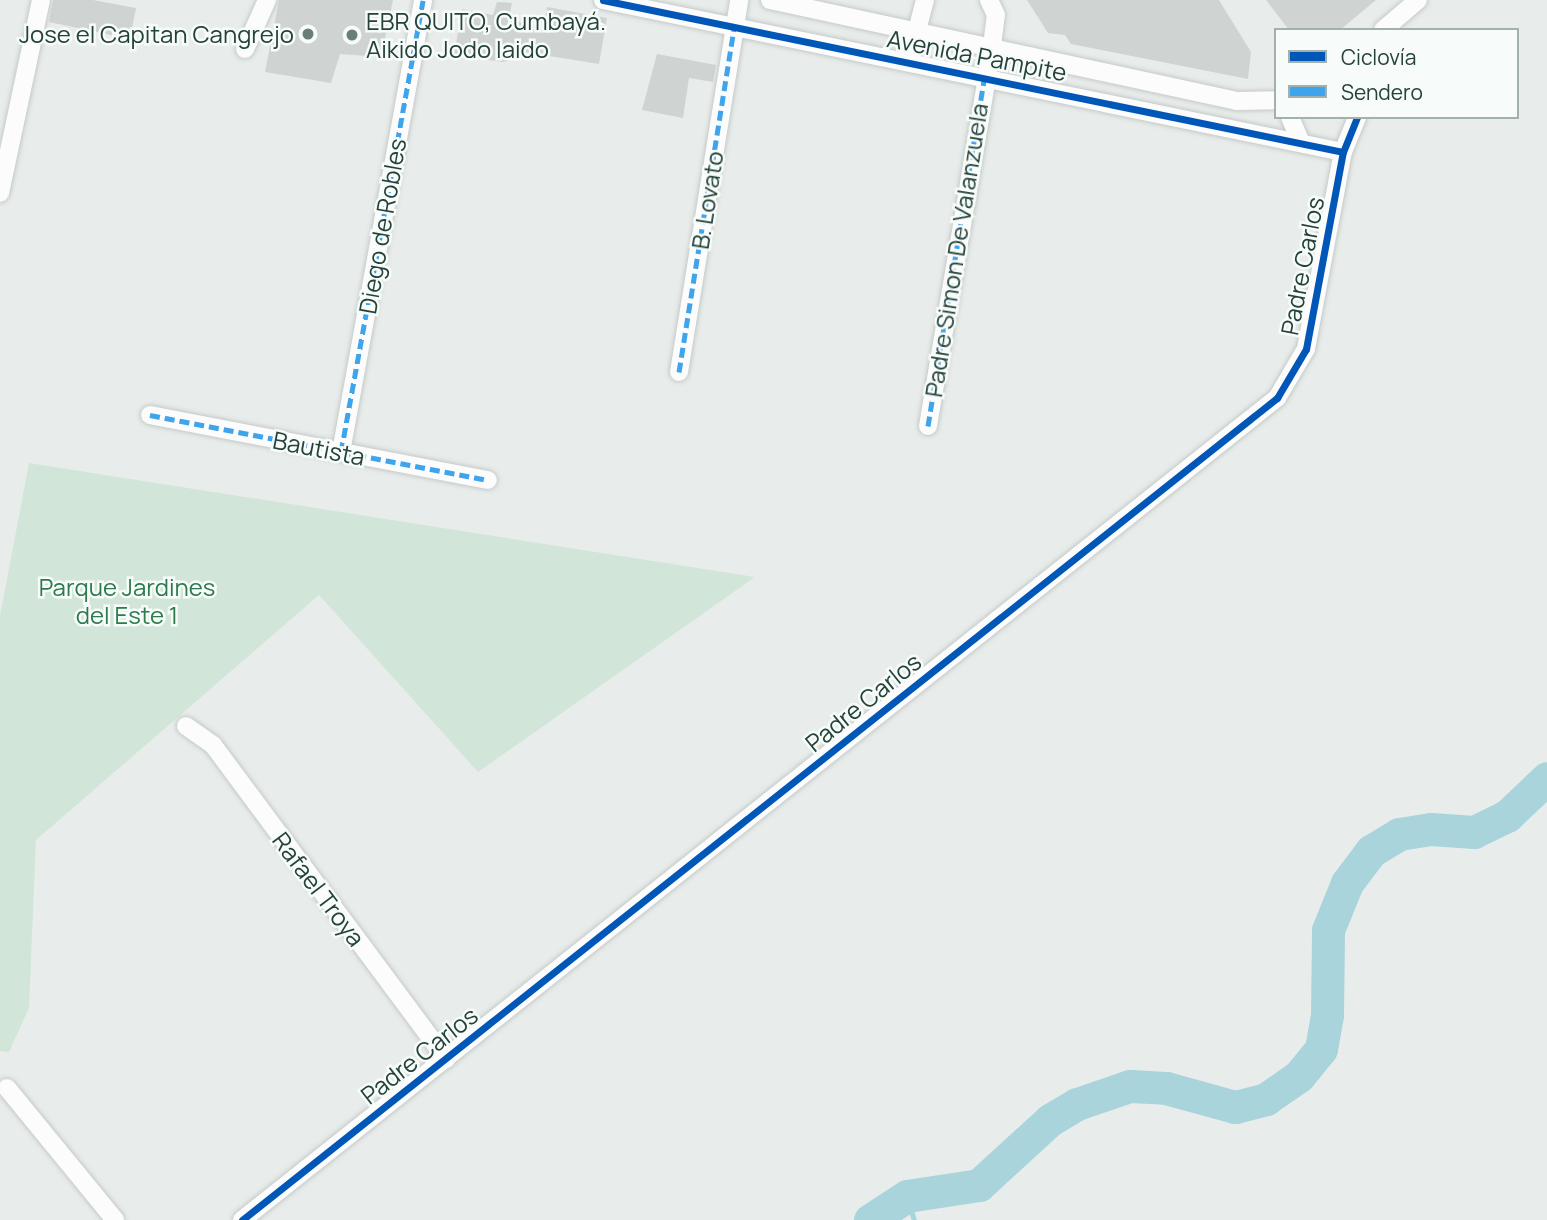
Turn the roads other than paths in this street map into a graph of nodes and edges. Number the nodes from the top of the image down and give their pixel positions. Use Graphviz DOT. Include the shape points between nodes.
graph roads {
  1 [pos="41,0"];
  2 [pos="267,0"];
  3 [pos="423,0"];
  4 [pos="603,0"];
  5 [pos="739,0"];
  6 [pos="770,0"];
  7 [pos="925,0"];
  8 [pos="989,0"];
  9 [pos="1414,3"];
  10 [pos="734,28"];
  11 [pos="1384,28"];
  12 [pos="1398,28"];
  13 [pos="913,30"];
  14 [pos="992,46"];
  15 [pos="245,49"];
  16 [pos="909,61"];
  17 [pos="985,75"];
  18 [pos="1274,100"];
  19 [pos="1291,119"];
  20 [pos="1356,119"];
  21 [pos="1301,143"];
  22 [pos="1343,152"];
  23 [pos="0,193"];
  24 [pos="679,372"];
  25 [pos="150,415"];
  26 [pos="928,426"];
  27 [pos="341,452"];
  28 [pos="488,480"];
  29 [pos="186,726"];
  30 [pos="446,1059"];
  31 [pos="7,1088"];
  32 [pos="115,1220"];
  33 [pos="242,1220"];
  1 -- 23 [label="street"];
  2 -- 15 [label="street"];
  3 -- 27 [label="street, Diego de Robles"];
  4 -- 10 [label="street, Avenida Pampite"];
  5 -- 10 [label="street, B. Lovato"];
  6 -- 13 [label="street, Avenida Pampite"];
  7 -- 13 [label="street"];
  8 -- 14 [label="street, Padre Simon De Valanzuela" via="996,15"];
  9 -- 11 [label="street"];
  9 -- 12 [label="street"];
  10 -- 16 [label="street, Avenida Pampite"];
  10 -- 24 [label="street, B. Lovato"];
  13 -- 14 [label="street, Avenida Pampite"];
  13 -- 16 [label="street"];
  14 -- 17 [label="street, Padre Simon De Valanzuela"];
  14 -- 18 [label="street, Avenida Pampite" via="1237,101"];
  16 -- 17 [label="street, Avenida Pampite"];
  17 -- 21 [label="street, Avenida Pampite"];
  17 -- 26 [label="street, Padre Simon De Valanzuela"];
  19 -- 21 [label="street"];
  20 -- 22 [label="street, Padre Carlos"];
  21 -- 22 [label="street, Avenida Pampite"];
  22 -- 30 [label="street, Padre Carlos" via="1306,349 1277,398"];
  25 -- 27 [label="street, Bautista"];
  27 -- 28 [label="street, Bautista"];
  29 -- 30 [label="street, Rafael Troya" via="213,745"];
  30 -- 33 [label="street, Padre Carlos"];
  31 -- 32 [label="street"];
}
